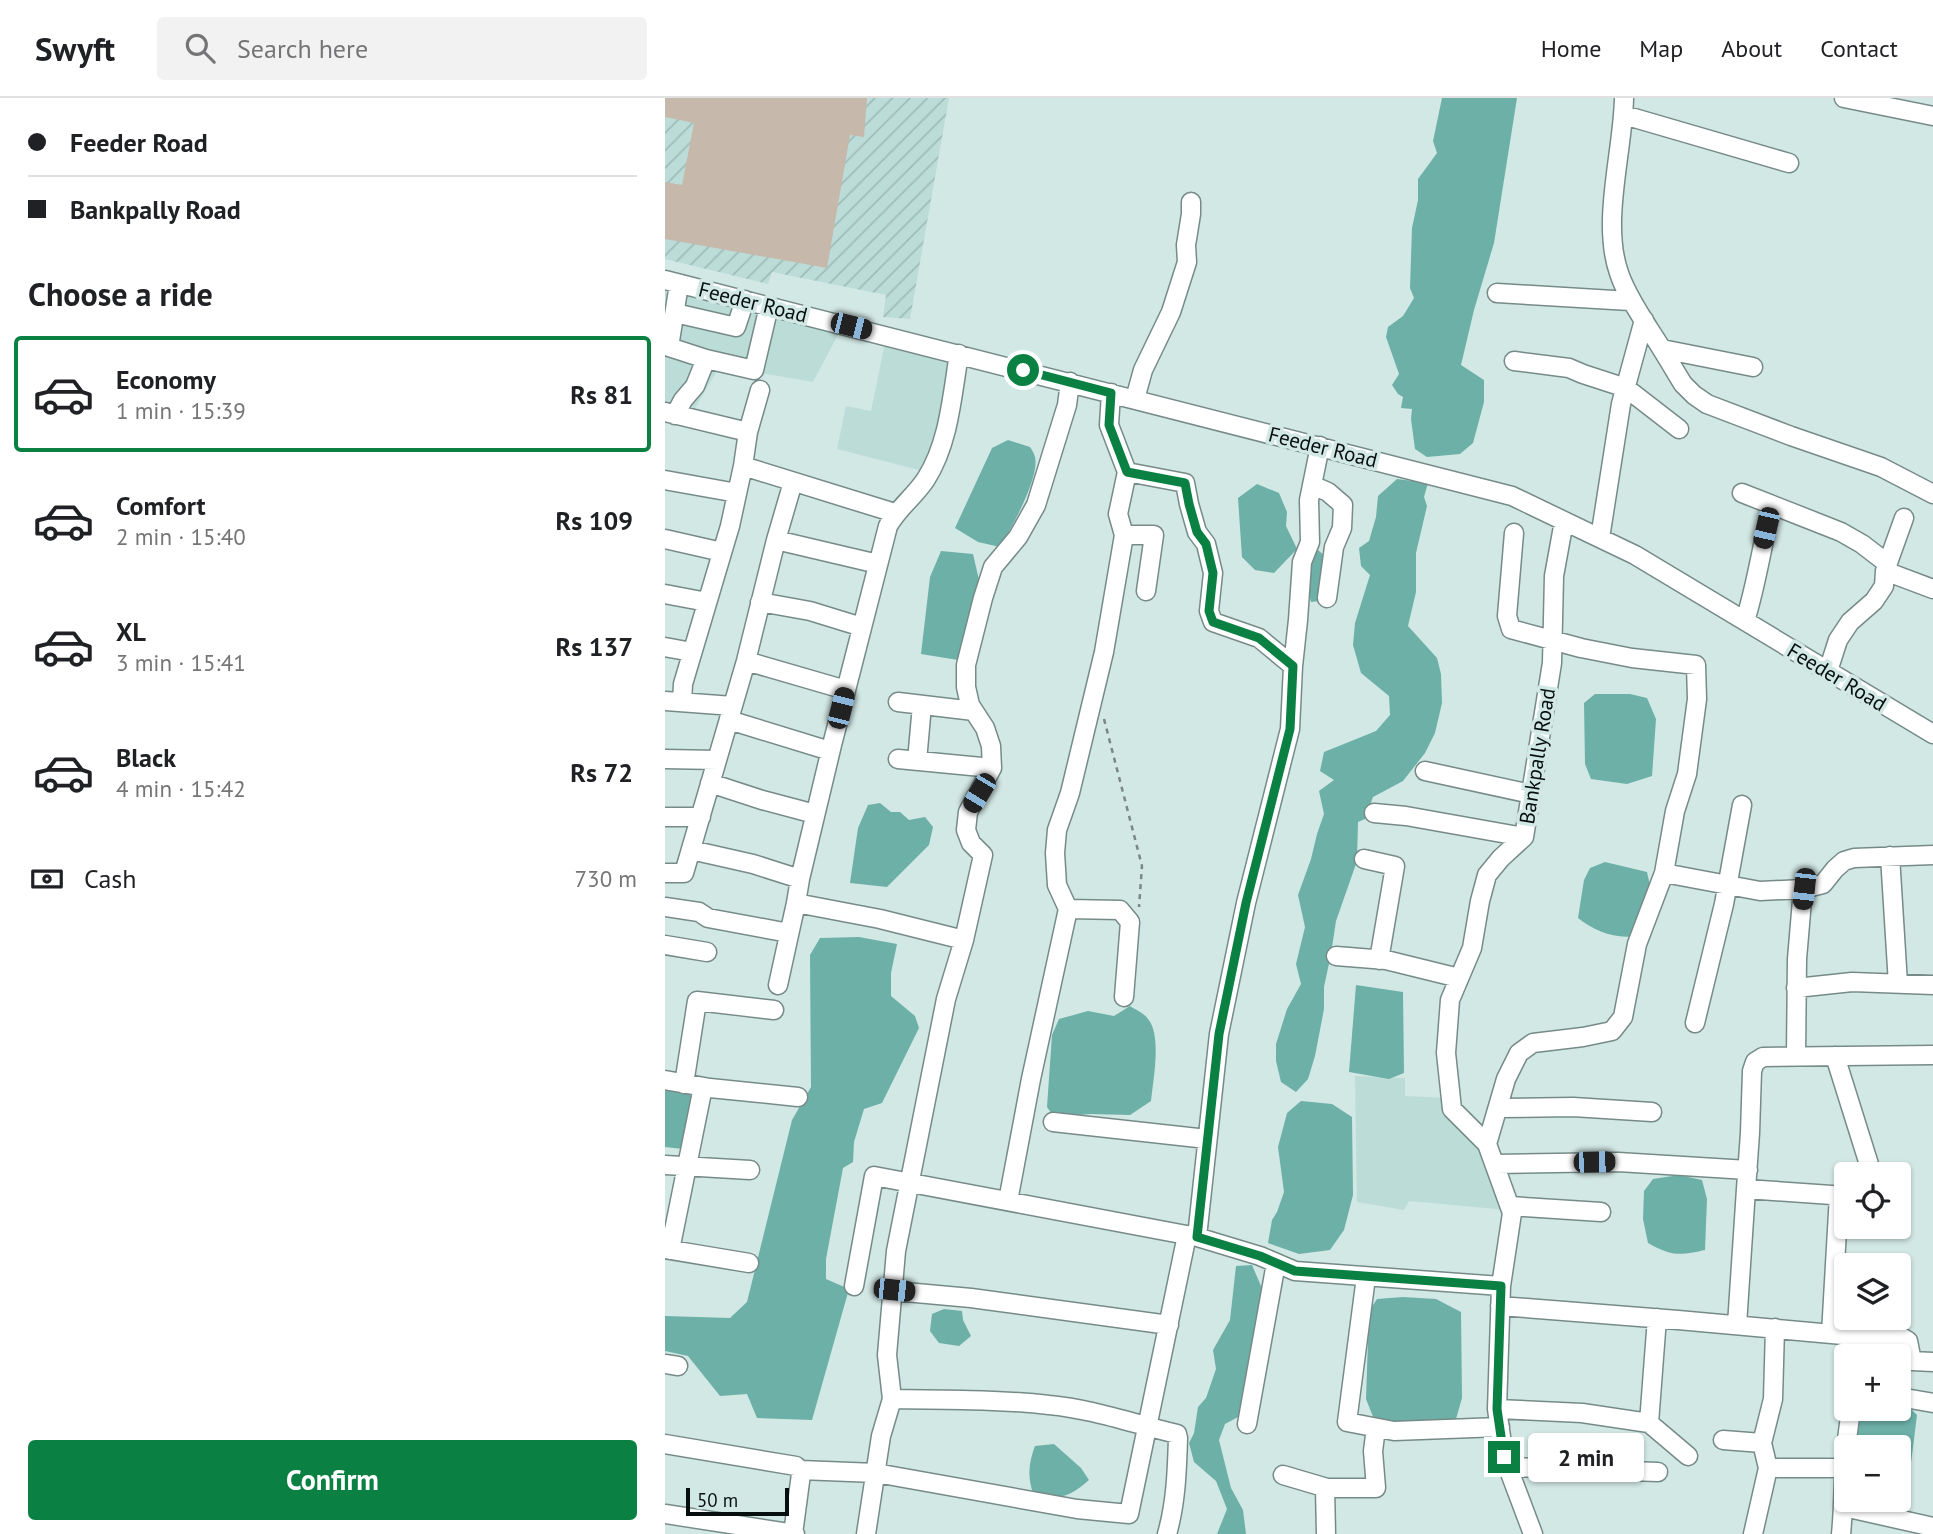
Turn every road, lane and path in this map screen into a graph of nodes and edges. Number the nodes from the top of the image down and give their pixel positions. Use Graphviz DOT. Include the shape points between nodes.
graph roads {
  1 [pos="1845,98"];
  2 [pos="1624,106"];
  3 [pos="1933,116"];
  4 [pos="1789,163"];
  5 [pos="1191,202"];
  6 [pos="672,282"];
  7 [pos="1497,292"];
  8 [pos="745,300"];
  9 [pos="1630,301"];
  10 [pos="769,306"];
  11 [pos="675,313"];
  12 [pos="1644,320"];
  13 [pos="1662,349"];
  14 [pos="959,354"];
  15 [pos="706,359"];
  16 [pos="1514,361"];
  17 [pos="1753,367"];
  18 [pos="1070,382"];
  19 [pos="1626,388"];
  20 [pos="760,390"];
  21 [pos="1111,393"];
  22 [pos="1135,399"];
  23 [pos="670,413"];
  24 [pos="1679,429"];
  25 [pos="748,432"];
  26 [pos="1320,446"];
  27 [pos="743,466"];
  28 [pos="1127,472"];
  29 [pos="665,480"];
  30 [pos="793,482"];
  31 [pos="1312,485"];
  32 [pos="737,493"];
  33 [pos="1742,493"];
  34 [pos="1933,494"];
  35 [pos="1772,505"];
  36 [pos="895,513"];
  37 [pos="1904,518"];
  38 [pos="1564,521"];
  39 [pos="1514,533"];
  40 [pos="1124,535"];
  41 [pos="1601,538"];
  42 [pos="665,539"];
  43 [pos="776,540"];
  44 [pos="722,552"];
  45 [pos="878,564"];
  46 [pos="1887,567"];
  47 [pos="1933,589"];
  48 [pos="1146,591"];
  49 [pos="665,594"];
  50 [pos="1327,598"];
  51 [pos="707,602"];
  52 [pos="760,602"];
  53 [pos="1745,621"];
  54 [pos="862,626"];
  55 [pos="1553,640"];
  56 [pos="665,647"];
  57 [pos="692,652"];
  58 [pos="746,661"];
  59 [pos="1293,666"];
  60 [pos="1828,671"];
  61 [pos="846,690"];
  62 [pos="673,702"];
  63 [pos="898,702"];
  64 [pos="922,705"];
  65 [pos="974,711"];
  66 [pos="1102,711"];
  67 [pos="731,713"];
  68 [pos="1933,734"];
  69 [pos="830,751"];
  70 [pos="665,759"];
  71 [pos="898,759"];
  72 [pos="717,760"];
  73 [pos="918,761"];
  74 [pos="992,768"];
  75 [pos="1425,771"];
  76 [pos="710,783"];
  77 [pos="1531,794"];
  78 [pos="1742,805"];
  79 [pos="1374,813"];
  80 [pos="815,814"];
  81 [pos="665,817"];
  82 [pos="701,817"];
  83 [pos="1524,837"];
  84 [pos="691,850"];
  85 [pos="1933,855"];
  86 [pos="1890,856"];
  87 [pos="1364,859"];
  88 [pos="665,873"];
  89 [pos="1664,873"];
  90 [pos="800,879"];
  91 [pos="1726,885"];
  92 [pos="1804,889"];
  93 [pos="796,903"];
  94 [pos="665,907"];
  95 [pos="1068,909"];
  96 [pos="1130,922"];
  97 [pos="789,933"];
  98 [pos="964,940"];
  99 [pos="665,945"];
  100 [pos="707,952"];
  101 [pos="1336,956"];
  102 [pos="1379,960"];
  103 [pos="1459,978"];
  104 [pos="1898,984"];
  105 [pos="778,985"];
  106 [pos="1933,985"];
  107 [pos="1797,988"];
  108 [pos="1125,997"];
  109 [pos="774,1010"];
  110 [pos="1695,1023"];
  111 [pos="1933,1055"];
  112 [pos="1796,1056"];
  113 [pos="1835,1056"];
  114 [pos="665,1080"];
  115 [pos="684,1084"];
  116 [pos="703,1087"];
  117 [pos="798,1097"];
  118 [pos="1498,1108"];
  119 [pos="1652,1112"];
  120 [pos="1053,1122"];
  121 [pos="1207,1139"];
  122 [pos="1487,1144"];
  123 [pos="1868,1162"];
  124 [pos="1495,1164"];
  125 [pos="665,1165"];
  126 [pos="687,1167"];
  127 [pos="750,1170"];
  128 [pos="1748,1170"];
  129 [pos="910,1181"];
  130 [pos="1746,1189"];
  131 [pos="1834,1194"];
  132 [pos="1009,1201"];
  133 [pos="1510,1206"];
  134 [pos="1601,1212"];
  135 [pos="1192,1236"];
  136 [pos="1839,1239"];
  137 [pos="668,1249"];
  138 [pos="749,1263"];
  139 [pos="1276,1263"];
  140 [pos="1366,1277"];
  141 [pos="854,1286"];
  142 [pos="1501,1286"];
  143 [pos="894,1290"];
  144 [pos="1500,1307"];
  145 [pos="1657,1318"];
  146 [pos="1169,1325"];
  147 [pos="1737,1325"];
  148 [pos="1775,1328"];
  149 [pos="1831,1334"];
  150 [pos="1865,1337"];
  151 [pos="1865,1344"];
  152 [pos="1933,1362"];
  153 [pos="892,1399"];
  154 [pos="1911,1399"];
  155 [pos="1933,1403"];
  156 [pos="1499,1418"];
  157 [pos="1649,1423"];
  158 [pos="1247,1424"];
  159 [pos="1147,1427"];
  160 [pos="1376,1428"];
  161 [pos="1723,1440"];
  162 [pos="1762,1443"];
  163 [pos="665,1444"];
  164 [pos="1688,1456"];
  165 [pos="1508,1467"];
  166 [pos="1768,1468"];
  167 [pos="1834,1468"];
  168 [pos="800,1470"];
  169 [pos="1658,1472"];
  170 [pos="876,1473"];
  171 [pos="1283,1475"];
  172 [pos="1325,1488"];
  173 [pos="1843,1512"];
  174 [pos="1859,1512"];
  175 [pos="665,1514"];
  176 [pos="1933,1523"];
  177 [pos="1906,1528"];
  178 [pos="794,1534"];
  179 [pos="866,1534"];
  180 [pos="1167,1534"];
  181 [pos="1326,1534"];
  182 [pos="1533,1534"];
  183 [pos="1753,1534"];
  184 [pos="1841,1534"];
  1 -- 3 [label="street"];
  2 -- 4 [label="street"];
  2 -- 9 [label="street" via="1612,240"];
  5 -- 22 [label="street" via="1187,262"];
  6 -- 8 [label="street, Feeder Road"];
  6 -- 11 [label="street"];
  7 -- 9 [label="street"];
  8 -- 10 [label="street, Feeder Road"];
  8 -- 11 [label="street" via="736,327"];
  9 -- 12 [label="street"];
  10 -- 14 [label="street, Feeder Road"];
  10 -- 15 [label="street" via="754,370"];
  11 -- 15 [label="street" via="669,347"];
  12 -- 13 [label="street"];
  12 -- 19 [label="street"];
  13 -- 17 [label="street"];
  13 -- 34 [label="street" via="1683,384 1707,404 1881,467"];
  14 -- 18 [label="street, Feeder Road"];
  14 -- 36 [label="street" via="943,445 925,480"];
  15 -- 23 [label="street" via="695,386"];
  16 -- 19 [label="street" via="1569,368"];
  18 -- 21 [label="street, Feeder Road"];
  18 -- 65 [label="street" via="1036,505 993,567 983,598 966,665 965,687"];
  19 -- 24 [label="street"];
  19 -- 41 [label="street"];
  20 -- 25 [label="street"];
  21 -- 22 [label="street, Feeder Road"];
  21 -- 28 [label="street" via="1109,425"];
  22 -- 26 [label="street, Feeder Road"];
  23 -- 25 [label="street"];
  25 -- 27 [label="street"];
  26 -- 31 [label="street"];
  26 -- 38 [label="street, Feeder Road" via="1512,496"];
  27 -- 30 [label="street"];
  27 -- 32 [label="street"];
  28 -- 40 [label="street" via="1118,514"];
  28 -- 59 [label="street" via="1185,483 1213,573 1209,611 1213,622 1259,638"];
  29 -- 32 [label="street"];
  30 -- 36 [label="street"];
  30 -- 43 [label="street"];
  31 -- 50 [label="street" via="1343,505"];
  31 -- 59 [label="street" via="1310,542 1302,562"];
  32 -- 44 [label="street"];
  33 -- 35 [label="street"];
  35 -- 46 [label="street" via="1841,532"];
  35 -- 53 [label="street"];
  36 -- 45 [label="street"];
  37 -- 46 [label="street"];
  38 -- 41 [label="street, Feeder Road"];
  38 -- 55 [label="street, Bankpally Road" via="1554,576"];
  39 -- 55 [label="street" via="1508,623 1511,629"];
  40 -- 48 [label="street" via="1154,535"];
  40 -- 95 [label="street" via="1104,652 1057,830 1057,885"];
  41 -- 53 [label="street, Feeder Road"];
  42 -- 44 [label="street"];
  43 -- 45 [label="street"];
  43 -- 52 [label="street"];
  44 -- 51 [label="street"];
  45 -- 54 [label="street"];
  46 -- 47 [label="street"];
  46 -- 60 [label="street" via="1884,586 1838,640"];
  49 -- 51 [label="street"];
  51 -- 57 [label="street"];
  52 -- 54 [label="street"];
  52 -- 58 [label="street"];
  53 -- 60 [label="street, Feeder Road"];
  54 -- 61 [label="street"];
  55 -- 77 [label="street, Bankpally Road"];
  55 -- 89 [label="street" via="1632,658 1696,665 1697,699 1687,775"];
  56 -- 57 [label="street"];
  57 -- 62 [label="street"];
  58 -- 61 [label="street"];
  58 -- 67 [label="street"];
  59 -- 121 [label="street" via="1290,729 1219,1034"];
  60 -- 68 [label="street, Feeder Road"];
  61 -- 69 [label="street"];
  62 -- 67 [label="street"];
  63 -- 64 [label="street"];
  64 -- 65 [label="street"];
  64 -- 73 [label="street"];
  65 -- 74 [label="street" via="991,746"];
  66 -- 96 [label="path" via="1142,866 1138,912"];
  67 -- 69 [label="street"];
  67 -- 72 [label="street"];
  69 -- 80 [label="street"];
  70 -- 72 [label="street"];
  71 -- 73 [label="street"];
  72 -- 76 [label="street"];
  73 -- 74 [label="street"];
  74 -- 98 [label="street" via="968,812 966,830 983,855"];
  75 -- 77 [label="street"];
  76 -- 80 [label="street"];
  76 -- 82 [label="street"];
  77 -- 83 [label="street, Bankpally Road"];
  78 -- 91 [label="street"];
  79 -- 83 [label="street"];
  80 -- 90 [label="street"];
  81 -- 82 [label="street"];
  82 -- 84 [label="street"];
  83 -- 103 [label="street, Bankpally Road" via="1487,875 1472,948"];
  84 -- 88 [label="street" via="684,873"];
  84 -- 90 [label="street"];
  85 -- 86 [label="street"];
  86 -- 92 [label="street" via="1854,858 1835,869 1823,884"];
  86 -- 104 [label="street"];
  87 -- 102 [label="street" via="1395,866"];
  89 -- 91 [label="street"];
  89 -- 118 [label="street" via="1637,944 1623,1017 1612,1031 1533,1043 1519,1053"];
  90 -- 93 [label="street"];
  91 -- 92 [label="street" via="1760,891"];
  91 -- 110 [label="street"];
  92 -- 107 [label="street"];
  93 -- 97 [label="street"];
  93 -- 98 [label="street"];
  94 -- 97 [label="street"];
  95 -- 96 [label="street" via="1121,910"];
  95 -- 132 [label="street"];
  96 -- 108 [label="street"];
  97 -- 105 [label="street"];
  98 -- 129 [label="street" via="946,999"];
  99 -- 100 [label="street"];
  101 -- 102 [label="street"];
  102 -- 103 [label="street"];
  103 -- 122 [label="street, Bankpally Road" via="1450,1000 1446,1053 1452,1109"];
  104 -- 106 [label="street"];
  104 -- 107 [label="street" via="1852,982"];
  107 -- 112 [label="street"];
  109 -- 115 [label="street" via="697,1002"];
  111 -- 113 [label="street"];
  112 -- 113 [label="street"];
  112 -- 128 [label="street" via="1763,1057 1755,1062"];
  113 -- 123 [label="street"];
  114 -- 115 [label="street"];
  115 -- 116 [label="street"];
  116 -- 117 [label="street"];
  116 -- 126 [label="street"];
  118 -- 119 [label="street"];
  118 -- 122 [label="street"];
  120 -- 121 [label="street"];
  121 -- 135 [label="street"];
  122 -- 124 [label="street, Bankpally Road"];
  124 -- 128 [label="street" via="1618,1162"];
  124 -- 133 [label="street, Bankpally Road"];
  125 -- 126 [label="street"];
  126 -- 127 [label="street"];
  126 -- 137 [label="street"];
  128 -- 130 [label="street"];
  129 -- 132 [label="street"];
  129 -- 141 [label="street" via="874,1176"];
  129 -- 143 [label="street" via="896,1251"];
  130 -- 131 [label="street"];
  130 -- 147 [label="street"];
  132 -- 135 [label="street"];
  133 -- 134 [label="street"];
  133 -- 142 [label="street, Bankpally Road"];
  135 -- 139 [label="street"];
  135 -- 146 [label="street"];
  136 -- 149 [label="street"];
  137 -- 138 [label="street"];
  139 -- 140 [label="street" via="1295,1271"];
  139 -- 158 [label="street"];
  140 -- 142 [label="street"];
  140 -- 160 [label="street" via="1347,1422"];
  142 -- 144 [label="street, Bankpally Road"];
  143 -- 146 [label="street"];
  143 -- 153 [label="street" via="887,1355"];
  144 -- 145 [label="street"];
  144 -- 156 [label="street, Bankpally Road"];
  145 -- 147 [label="street"];
  145 -- 157 [label="street"];
  146 -- 159 [label="street"];
  147 -- 148 [label="street"];
  148 -- 149 [label="street"];
  148 -- 162 [label="street" via="1773,1399"];
  149 -- 150 [label="street"];
  150 -- 151 [label="street"];
  150 -- 152 [label="street" via="1903,1338 1908,1341 1912,1361"];
  153 -- 159 [label="street" via="1050,1405"];
  153 -- 170 [label="street"];
  154 -- 155 [label="street"];
  156 -- 157 [label="street" via="1582,1413"];
  156 -- 160 [label="street" via="1394,1431"];
  156 -- 165 [label="street, Bankpally Road"];
  157 -- 164 [label="street"];
  159 -- 170 [label="street" via="1129,1514"];
  159 -- 180 [label="street" via="1178,1435"];
  160 -- 172 [label="street" via="1375,1488"];
  161 -- 162 [label="street"];
  162 -- 166 [label="street"];
  163 -- 168 [label="street" via="768,1460"];
  165 -- 169 [label="street"];
  165 -- 182 [label="street, Bankpally Road"];
  166 -- 167 [label="street"];
  166 -- 183 [label="street"];
  168 -- 170 [label="street"];
  168 -- 178 [label="street"];
  170 -- 179 [label="street"];
  171 -- 172 [label="street"];
  172 -- 181 [label="street"];
  173 -- 184 [label="street"];
  174 -- 177 [label="street"];
  175 -- 178 [label="street"];
  176 -- 177 [label="street"];
}
